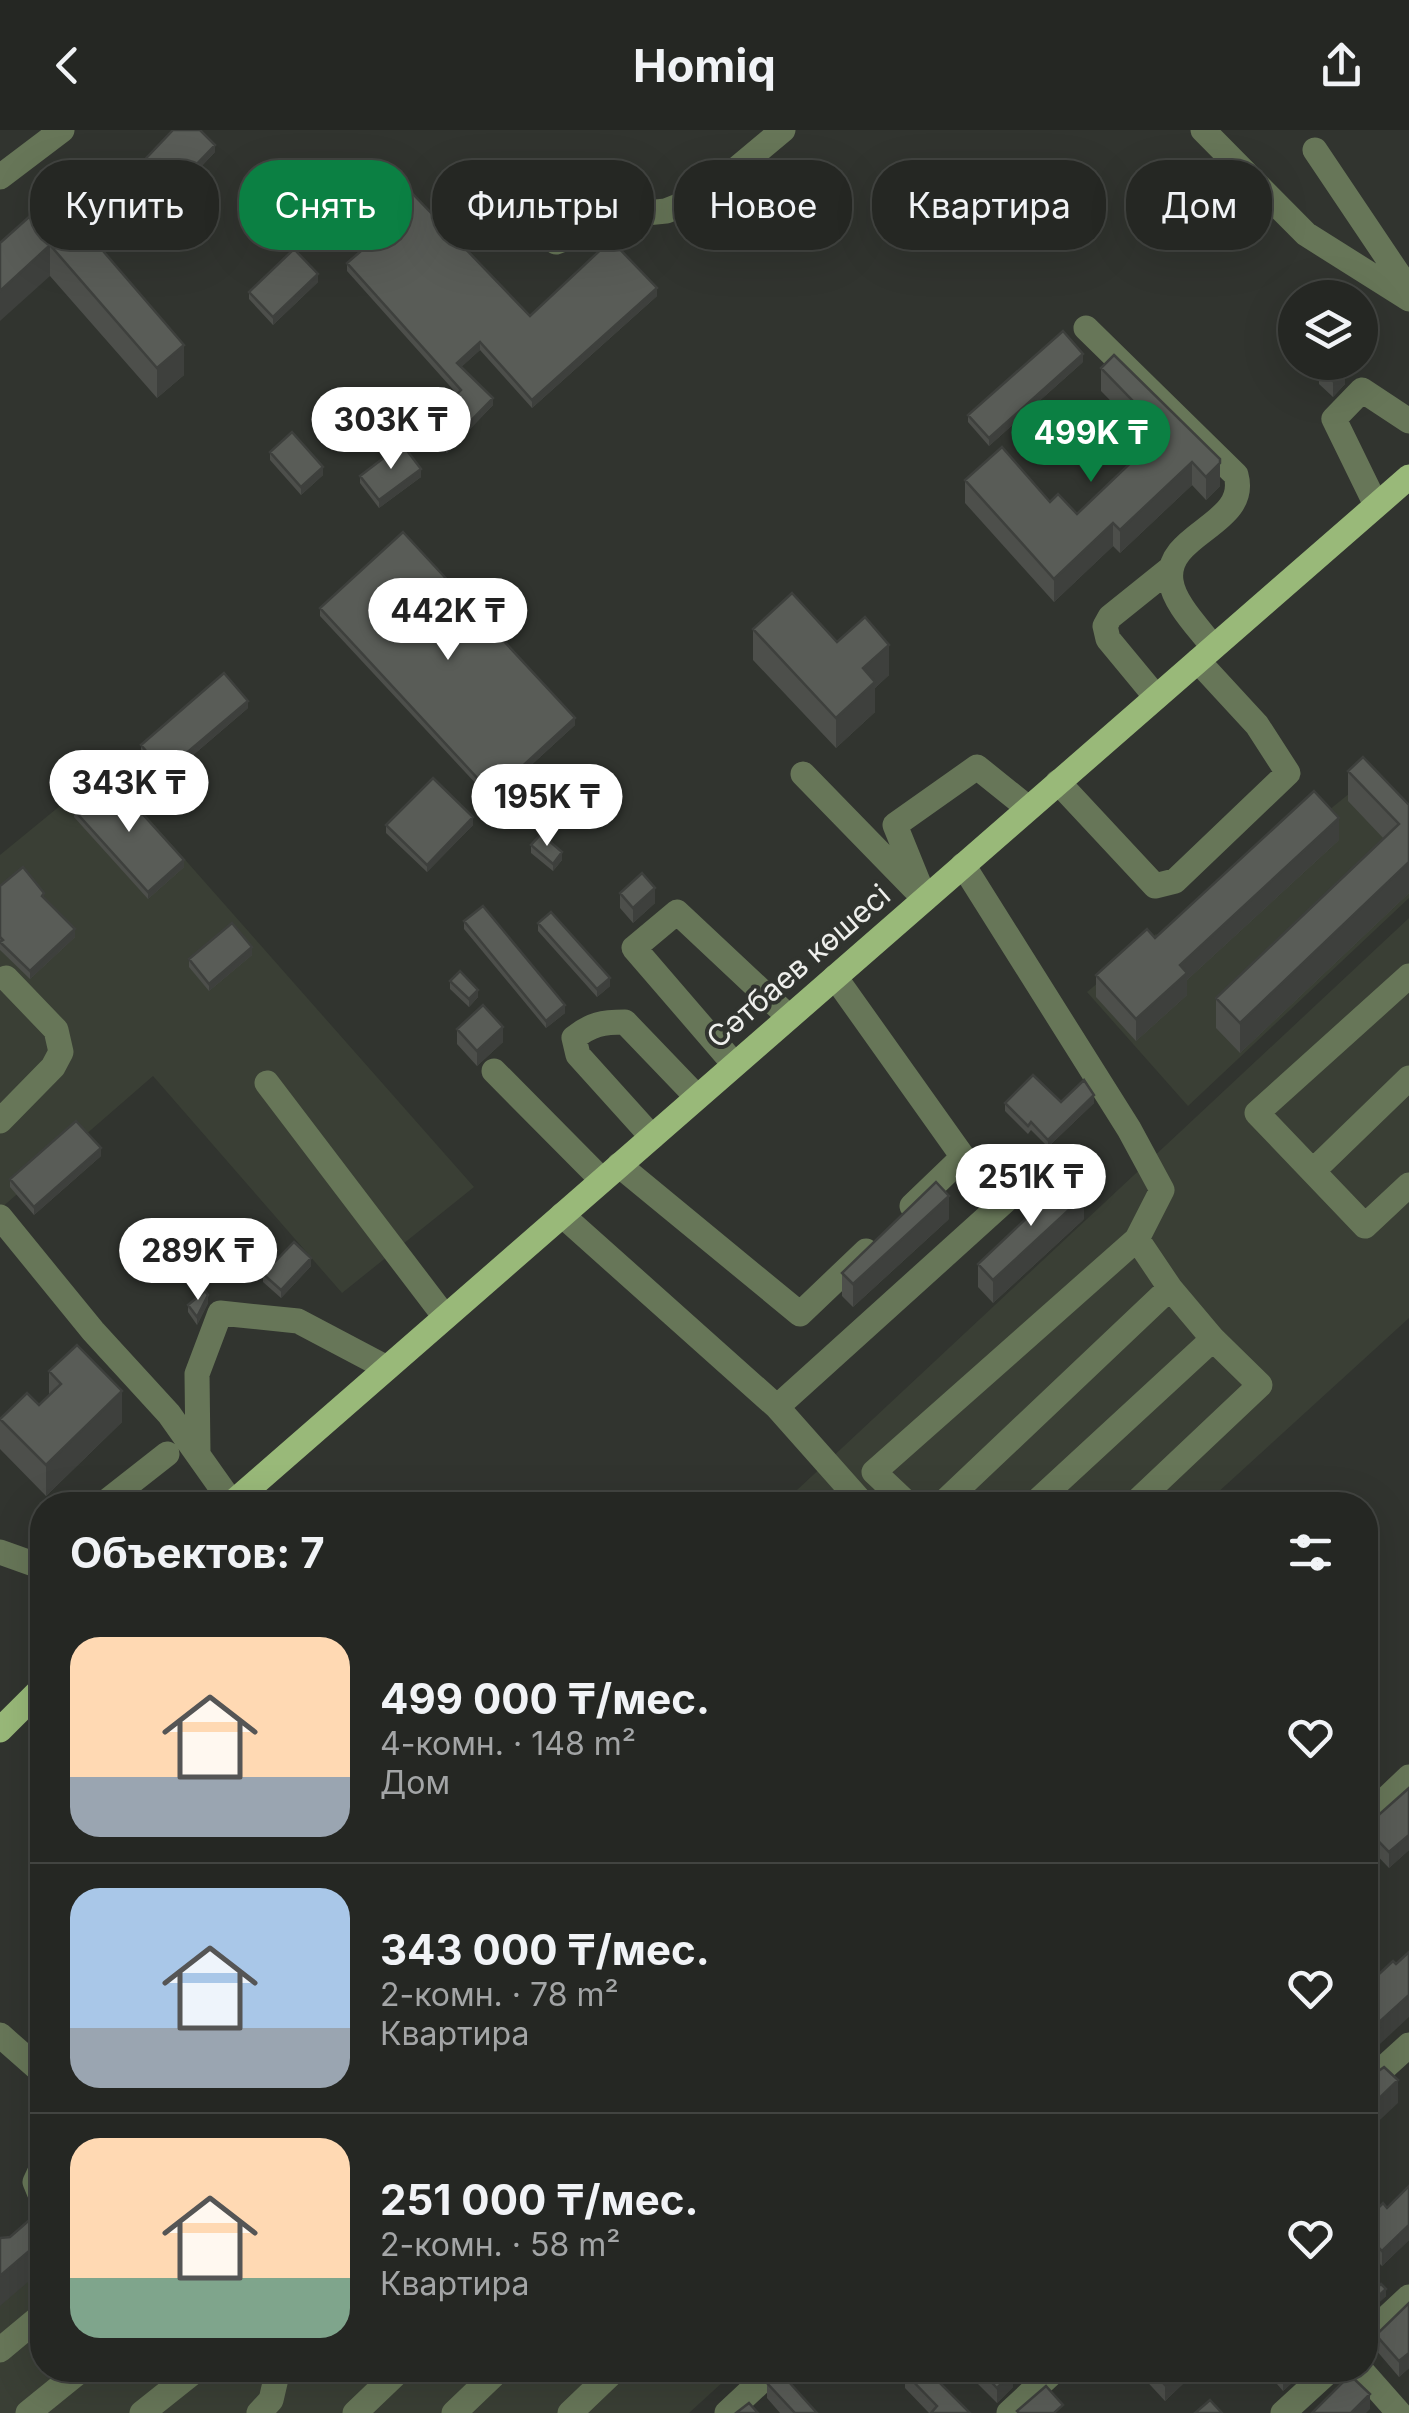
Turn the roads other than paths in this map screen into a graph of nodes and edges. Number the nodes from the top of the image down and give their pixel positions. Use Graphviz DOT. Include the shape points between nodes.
graph roads {
  1 [pos="62,130"];
  2 [pos="784,130"];
  3 [pos="1203,130"];
  4 [pos="1315,150"];
  5 [pos="0,177"];
  6 [pos="654,212"];
  7 [pos="1409,290"];
  8 [pos="1409,300"];
  9 [pos="1086,328"];
  10 [pos="1409,421"];
  11 [pos="1409,476"];
  12 [pos="1376,505"];
  13 [pos="1171,568"];
  14 [pos="1205,654"];
  15 [pos="1156,697"];
  16 [pos="803,774"];
  17 [pos="1058,782"];
  18 [pos="1028,808"];
  19 [pos="963,865"];
  20 [pos="925,898"];
  21 [pos="1409,976"];
  22 [pos="835,977"];
  23 [pos="6,978"];
  24 [pos="789,1017"];
  25 [pos="734,1064"];
  26 [pos="494,1071"];
  27 [pos="1409,1078"];
  28 [pos="267,1084"];
  29 [pos="698,1097"];
  30 [pos="0,1121"];
  31 [pos="652,1137"];
  32 [pos="1313,1171"];
  33 [pos="611,1172"];
  34 [pos="1036,1174"];
  35 [pos="1409,1185"];
  36 [pos="562,1214"];
  37 [pos="0,1218"];
  38 [pos="1137,1239"];
  39 [pos="1170,1288"];
  40 [pos="444,1317"];
  41 [pos="1213,1339"];
  42 [pos="387,1368"];
  43 [pos="777,1407"];
  44 [pos="167,1454"];
  45 [pos="198,1454"];
  46 [pos="119,1492"];
  47 [pos="223,1492"];
  48 [pos="245,1492"];
  49 [pos="852,1492"];
  50 [pos="895,1492"];
  51 [pos="954,1492"];
  52 [pos="1047,1492"];
  53 [pos="1147,1492"];
  54 [pos="0,1552"];
  55 [pos="30,1559"];
  56 [pos="30,1700"];
  57 [pos="0,1730"];
  58 [pos="1409,1777"];
  59 [pos="1378,1807"];
  60 [pos="1,2037"];
  61 [pos="1409,2045"];
  62 [pos="30,2062"];
  63 [pos="1378,2073"];
  64 [pos="1409,2297"];
  65 [pos="30,2324"];
  66 [pos="1378,2326"];
  67 [pos="0,2350"];
  68 [pos="65,2382"];
  69 [pos="181,2382"];
  70 [pos="276,2382"];
  71 [pos="387,2382"];
  72 [pos="487,2382"];
  73 [pos="602,2382"];
  74 [pos="760,2382"];
  75 [pos="1043,2382"];
  76 [pos="1317,2382"];
  77 [pos="1372,2382"];
  78 [pos="28,2413"];
  79 [pos="142,2413"];
  80 [pos="259,2413"];
  81 [pos="355,2413"];
  82 [pos="454,2413"];
  83 [pos="570,2413"];
  84 [pos="727,2413"];
  85 [pos="1009,2413"];
  86 [pos="1283,2413"];
  87 [pos="1399,2413"];
  1 -- 5 [label="street"];
  2 -- 6 [label="street" via="704,196"];
  3 -- 8 [label="street" via="1306,234"];
  4 -- 7 [label="street"];
  9 -- 13 [label="street" via="1236,475 1232,507"];
  10 -- 12 [label="street" via="1362,390 1334,419"];
  11 -- 12 [label="main road, Сәтбаев көшесі"];
  12 -- 14 [label="main road, Сәтбаев көшесі"];
  13 -- 14 [label="street" via="1174,593"];
  13 -- 15 [label="street" via="1104,626"];
  14 -- 15 [label="main road, Сәтбаев көшесі"];
  14 -- 17 [label="street" via="1288,772 1175,881 1155,886"];
  15 -- 17 [label="main road, Сәтбаев көшесі"];
  16 -- 20 [label="street"];
  17 -- 18 [label="main road, Сәтбаев көшесі"];
  18 -- 19 [label="main road, Сәтбаев көшесі"];
  18 -- 20 [label="street" via="977,767 895,824"];
  19 -- 20 [label="main road, Сәтбаев көшесі"];
  19 -- 38 [label="street" via="1162,1190"];
  20 -- 22 [label="main road, Сәтбаев көшесі"];
  21 -- 32 [label="street" via="1257,1113"];
  22 -- 24 [label="main road, Сәтбаев көшесі"];
  22 -- 33 [label="street" via="963,1157 800,1314"];
  23 -- 30 [label="street" via="56,1030 61,1052"];
  24 -- 25 [label="main road, Сәтбаев көшесі"];
  24 -- 25 [label="street" via="677,912 634,948"];
  25 -- 29 [label="main road, Сәтбаев көшесі"];
  26 -- 33 [label="street"];
  27 -- 32 [label="street"];
  28 -- 40 [label="street"];
  29 -- 31 [label="main road, Сәтбаев көшесі"];
  29 -- 31 [label="street" via="624,1022 602,1022 574,1038 578,1054"];
  31 -- 33 [label="main road, Сәтбаев көшесі"];
  32 -- 35 [label="street" via="1365,1226"];
  33 -- 36 [label="main road, Сәтбаев көшесі"];
  34 -- 43 [label="street"];
  36 -- 40 [label="main road, Сәтбаев көшесі"];
  36 -- 43 [label="street"];
  37 -- 45 [label="street"];
  38 -- 39 [label="street"];
  38 -- 50 [label="street" via="874,1472"];
  39 -- 41 [label="street"];
  39 -- 51 [label="street"];
  40 -- 42 [label="main road, Сәтбаев көшесі"];
  41 -- 52 [label="street"];
  41 -- 53 [label="street" via="1260,1385"];
  42 -- 45 [label="street" via="298,1321 220,1313 196,1374"];
  42 -- 48 [label="main road, Сәтбаев көшесі"];
  43 -- 49 [label="street"];
  44 -- 46 [label="street"];
  45 -- 47 [label="street"];
  54 -- 55 [label="street"];
  56 -- 57 [label="main road"];
  58 -- 59 [label="street"];
  60 -- 62 [label="street"];
  61 -- 63 [label="street"];
  64 -- 66 [label="street"];
  65 -- 67 [label="street"];
  68 -- 78 [label="street"];
  69 -- 79 [label="street"];
  70 -- 80 [label="street" via="272,2400"];
  71 -- 81 [label="street"];
  72 -- 82 [label="street"];
  73 -- 83 [label="street"];
  74 -- 84 [label="street"];
  75 -- 85 [label="street"];
  76 -- 86 [label="street"];
  77 -- 87 [label="street"];
}
